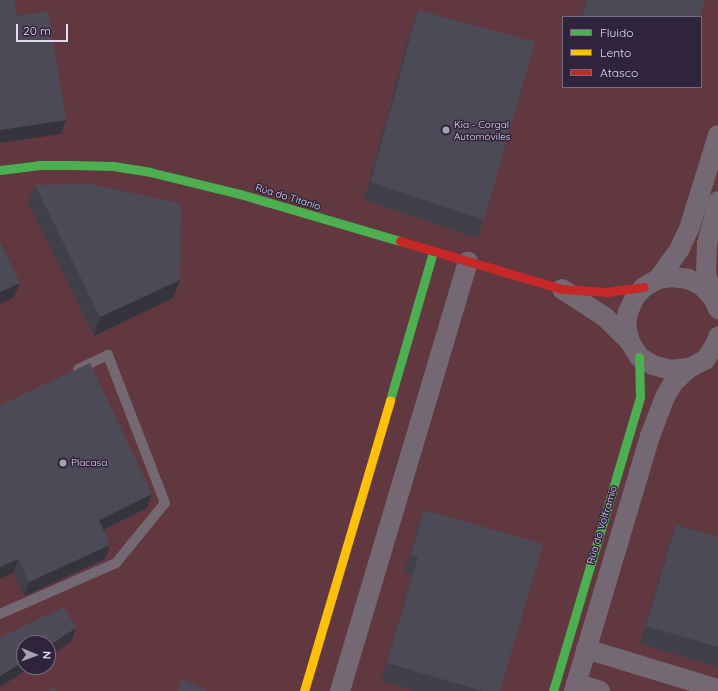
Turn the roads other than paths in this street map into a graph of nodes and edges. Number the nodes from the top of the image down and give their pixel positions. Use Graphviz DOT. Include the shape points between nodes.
graph roads {
  1 [pos="718,135"];
  2 [pos="0,170"];
  3 [pos="718,201"];
  4 [pos="433,252"];
  5 [pos="468,262"];
  6 [pos="651,283"];
  7 [pos="562,289"];
  8 [pos="716,304"];
  9 [pos="718,337"];
  10 [pos="635,349"];
  11 [pos="704,361"];
  12 [pos="72,372"];
  13 [pos="0,614"];
  14 [pos="586,649"];
  15 [pos="575,687"];
  16 [pos="718,689"];
  17 [pos="304,691"];
  18 [pos="340,691"];
  19 [pos="553,691"];
  20 [pos="600,691"];
  1 -- 6 [label="street" via="690,226 679,250"];
  2 -- 4 [label="street, Rúa do Titanio" via="72,164 113,166 150,172 240,194"];
  3 -- 8 [label="street" via="707,244 706,273"];
  4 -- 5 [label="street, Rúa do Titanio"];
  4 -- 17 [label="street"];
  5 -- 7 [label="street, Rúa do Titanio"];
  5 -- 18 [label="street"];
  6 -- 7 [label="street, Rúa do Titanio" via="607,292"];
  6 -- 8 [label="street" via="672,277 688,279 702,286"];
  6 -- 10 [label="street" via="635,297 628,312 626,326"];
  7 -- 10 [label="street" via="605,317"];
  9 -- 11 [label="street, Rúa do Volframio"];
  10 -- 11 [label="street" via="653,366 670,370"];
  10 -- 19 [label="street, Rúa do Volframio" via="640,397"];
  11 -- 14 [label="street, Rúa do Volframio" via="673,384 665,397 650,436"];
  12 -- 13 [label="lane" via="108,355 165,503 116,562"];
  14 -- 15 [label="street, Rúa do Volframio"];
  14 -- 16 [label="street"];
  15 -- 20 [label="street"];
}
